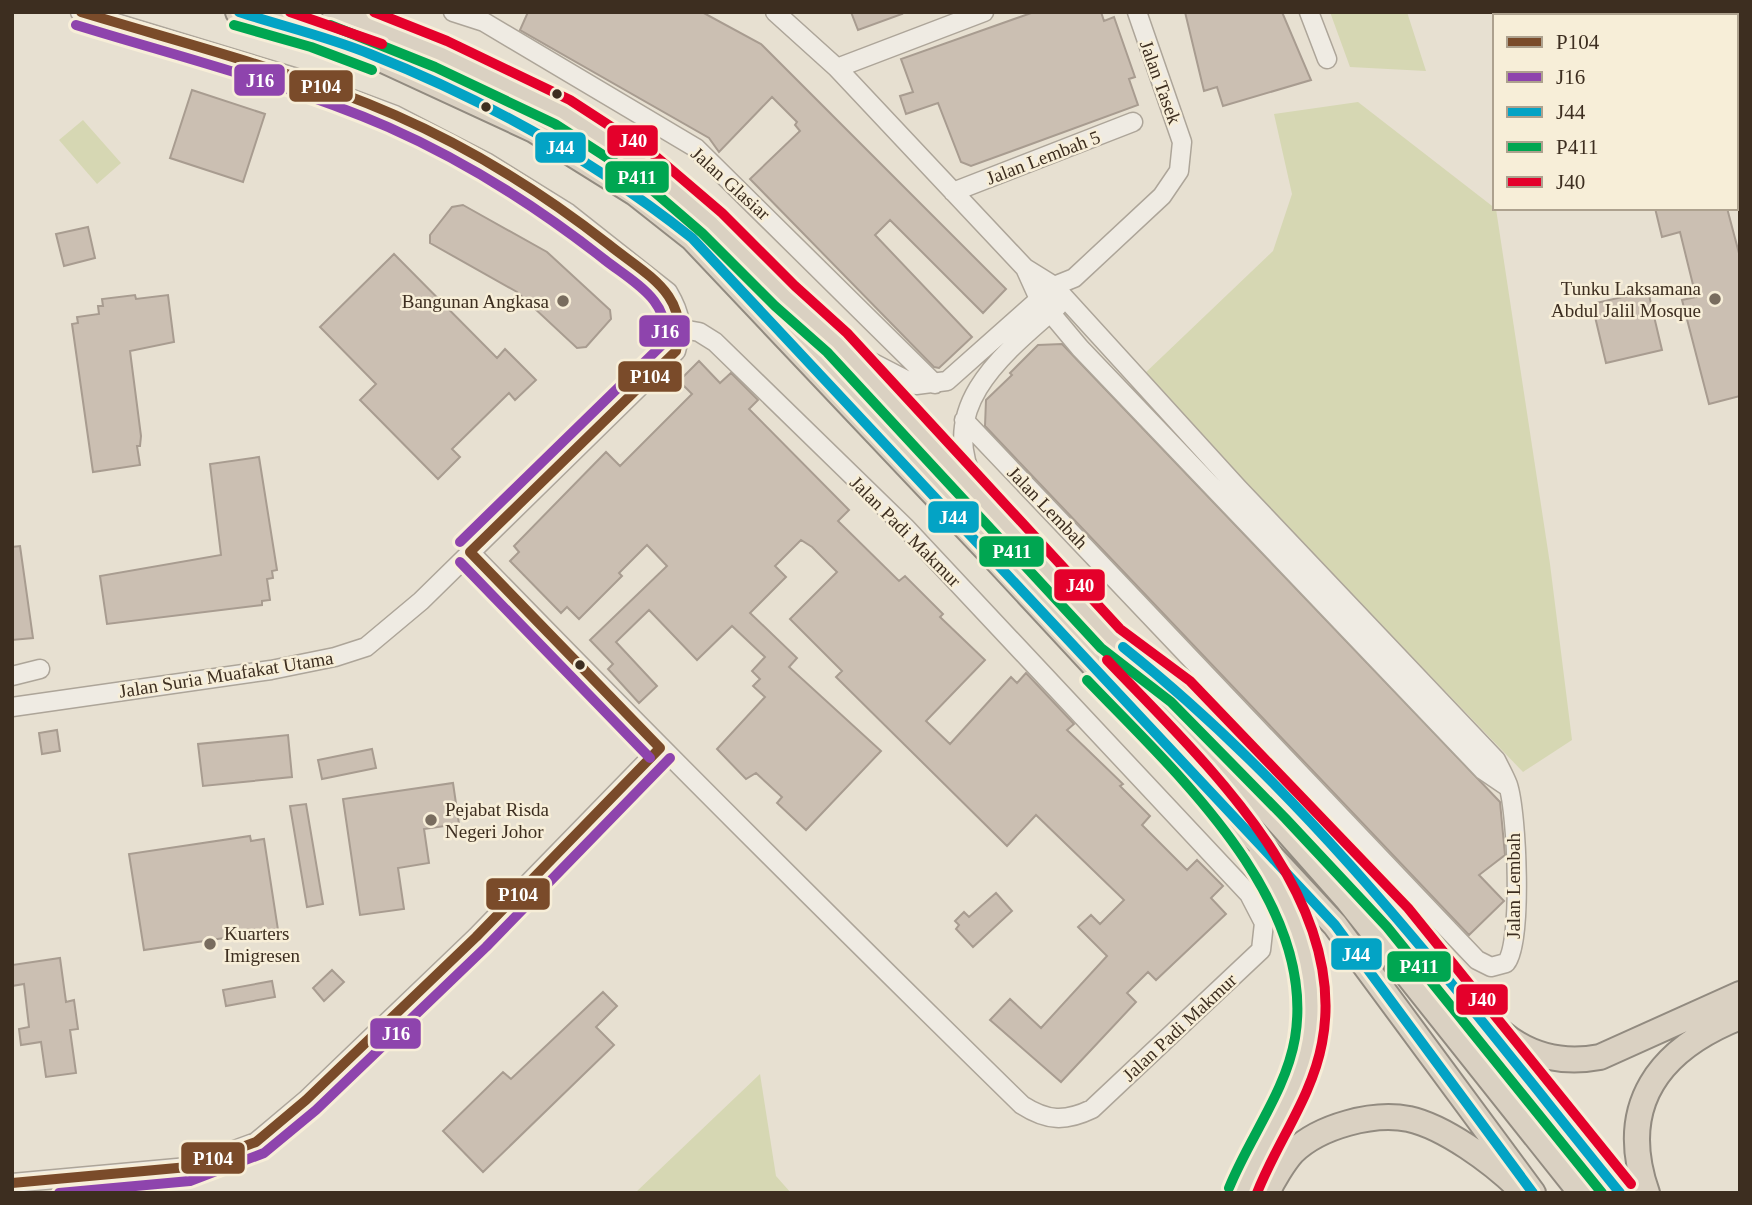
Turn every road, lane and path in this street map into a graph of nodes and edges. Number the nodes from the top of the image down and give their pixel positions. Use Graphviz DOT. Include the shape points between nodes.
graph roads {
  1 [pos="80,12"];
  2 [pos="238,12"];
  3 [pos="335,12"];
  4 [pos="453,12"];
  5 [pos="775,12"];
  6 [pos="984,12"];
  7 [pos="1137,12"];
  8 [pos="1309,12"];
  9 [pos="486,17"];
  10 [pos="1327,59"];
  11 [pos="837,68"];
  12 [pos="1133,122"];
  13 [pos="953,192"];
  14 [pos="1025,268"];
  15 [pos="1060,293"];
  16 [pos="1039,299"];
  17 [pos="1051,313"];
  18 [pos="682,329"];
  19 [pos="837,342"];
  20 [pos="936,384"];
  21 [pos="964,420"];
  22 [pos="1232,494"];
  23 [pos="986,502"];
  24 [pos="470,552"];
  25 [pos="1111,639"];
  26 [pos="1401,659"];
  27 [pos="40,669"];
  28 [pos="1387,671"];
  29 [pos="12,676"];
  30 [pos="12,707"];
  31 [pos="660,748"];
  32 [pos="1508,787"];
  33 [pos="1225,808"];
  34 [pos="1740,994"];
  35 [pos="1466,1003"];
  36 [pos="1740,1017"];
  37 [pos="12,1183"];
  38 [pos="1242,1193"];
  39 [pos="1267,1193"];
  40 [pos="1524,1193"];
  41 [pos="1533,1193"];
  42 [pos="1581,1193"];
  43 [pos="1619,1193"];
  44 [pos="1647,1193"];
  1 -- 18 [label="street" via="294,76 395,115 486,162 568,214 668,292 679,310"];
  2 -- 33 [label="highway" via="370,54 501,113 573,153 660,212 758,306"];
  3 -- 19 [label="highway" via="524,92 593,130 712,222"];
  4 -- 9 [label="street, Jalan Glasiar"];
  5 -- 11 [label="street, Jalan Lembah"];
  6 -- 11 [label="street"];
  7 -- 15 [label="street, Jalan Tasek" via="1182,142 1179,171 1162,196"];
  8 -- 10 [label="street"];
  9 -- 20 [label="street, Jalan Glasiar" via="695,148"];
  11 -- 13 [label="street, Jalan Lembah"];
  12 -- 13 [label="street, Jalan Lembah 5"];
  13 -- 14 [label="street, Jalan Lembah"];
  14 -- 15 [label="street, Jalan Lembah"];
  14 -- 16 [label="street, Jalan Lembah"];
  15 -- 16 [label="street, Jalan Tasek"];
  15 -- 17 [label="street, Jalan Tasek"];
  15 -- 22 [label="street, Jalan Lembah"];
  16 -- 17 [label="street, Jalan Lembah"];
  16 -- 20 [label="street, Jalan Tasek" via="960,372"];
  17 -- 21 [label="street, Jalan Tasek" via="976,387"];
  17 -- 22 [label="street, Jalan Lembah" via="1080,348"];
  18 -- 24 [label="street, Jalan Suria Muafakat Utama" via="676,351"];
  18 -- 31 [label="street, Jalan Padi Makmur" via="699,331 715,342 905,527 1139,775 1249,894 1264,923 1261,950 1092,1109 1056,1120 1038,1116 1003,1087"];
  19 -- 20 [label="street" via="916,385"];
  19 -- 23 [label="highway"];
  21 -- 23 [label="street, Jalan Tasek" via="963,452"];
  21 -- 32 [label="street, Jalan Lembah" via="1477,960 1491,967 1499,967 1510,957 1517,930"];
  22 -- 26 [label="street, Jalan Lembah"];
  22 -- 28 [label="street, Jalan Lembah"];
  23 -- 25 [label="highway"];
  24 -- 30 [label="street, Jalan Suria Muafakat Utama" via="366,647 271,670"];
  24 -- 31 [label="street, Jalan Padi Makmur"];
  25 -- 35 [label="highway" via="1180,691 1295,808 1398,918"];
  25 -- 42 [label="highway" via="1347,900"];
  26 -- 28 [label="street"];
  26 -- 32 [label="street, Jalan Lembah" via="1496,760"];
  27 -- 29 [label="street"];
  28 -- 32 [label="street, Jalan Lembah" via="1483,770"];
  31 -- 37 [label="street" via="466,947 256,1142 188,1167"];
  33 -- 38 [label="highway" via="1255,848 1282,898 1306,953 1310,978 1310,1036 1304,1058 1286,1106"];
  33 -- 41 [label="highway" via="1335,925"];
  34 -- 35 [label="highway" via="1582,1061 1531,1052"];
  35 -- 43 [label="highway"];
  36 -- 44 [label="highway" via="1685,1046 1659,1069 1637,1131"];
  39 -- 40 [label="highway" via="1294,1152 1326,1131 1370,1119 1409,1119 1502,1172"];
}
